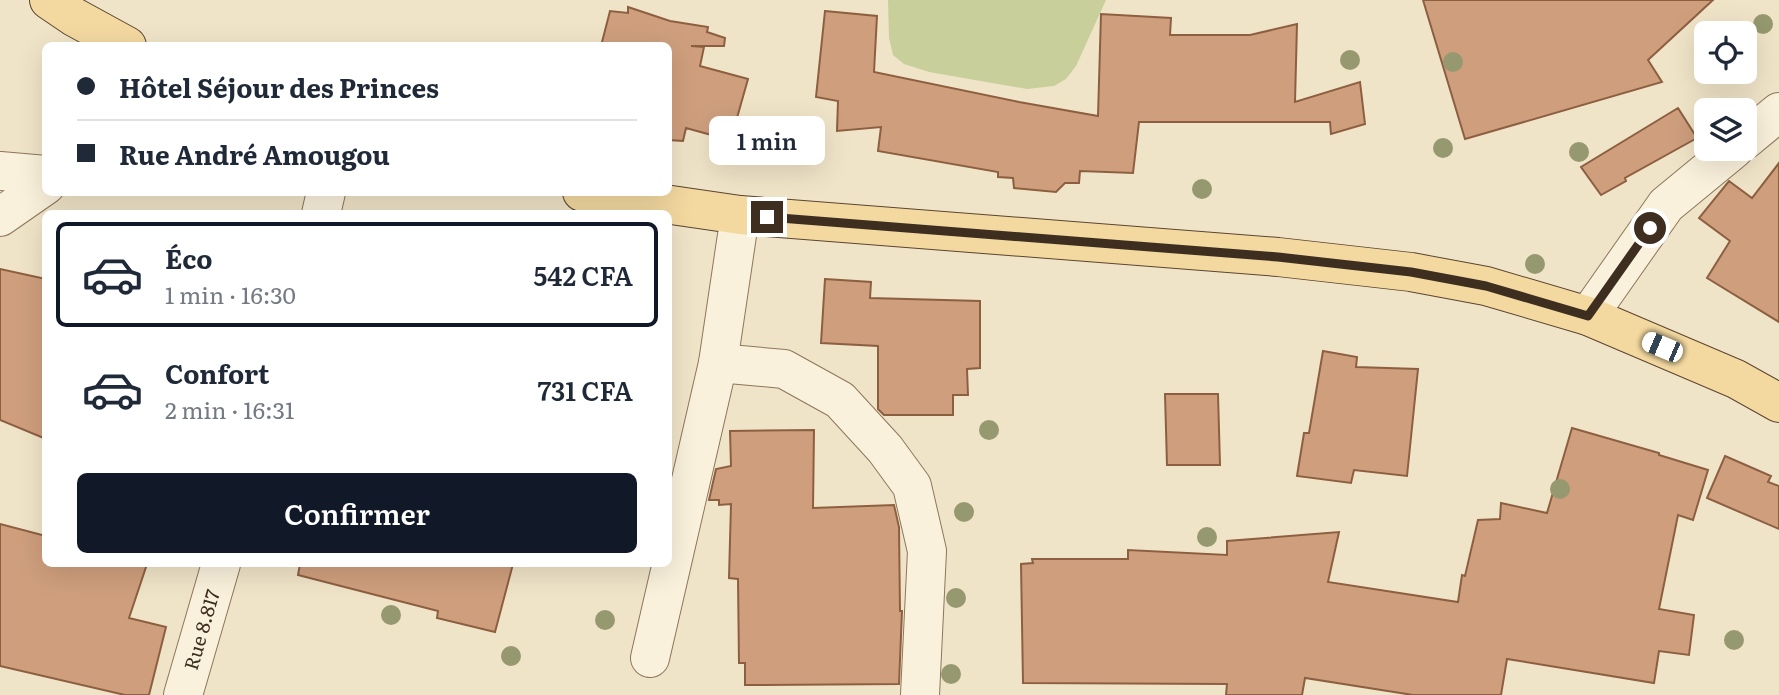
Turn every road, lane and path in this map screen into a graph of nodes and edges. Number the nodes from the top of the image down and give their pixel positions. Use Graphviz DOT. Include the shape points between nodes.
graph roads {
  1 [pos="49,0"];
  2 [pos="120,42"];
  3 [pos="1779,112"];
  4 [pos="1757,130"];
  5 [pos="1719,161"];
  6 [pos="0,171"];
  7 [pos="42,174"];
  8 [pos="42,188"];
  9 [pos="609,196"];
  10 [pos="740,215"];
  11 [pos="0,217"];
  12 [pos="1588,316"];
  13 [pos="718,363"];
  14 [pos="1779,403"];
  15 [pos="672,563"];
  16 [pos="220,567"];
  17 [pos="671,567"];
  18 [pos="650,658"];
  19 [pos="183,695"];
  20 [pos="920,695"];
  1 -- 2 [label="main road"];
  3 -- 4 [label="street"];
  5 -- 12 [label="street" via="1666,205"];
  6 -- 7 [label="street"];
  8 -- 11 [label="street"];
  9 -- 10 [label="main road"];
  10 -- 12 [label="main road" via="1264,256 1411,272 1486,286"];
  10 -- 13 [label="street"];
  12 -- 14 [label="main road" via="1736,379"];
  13 -- 15 [label="street"];
  13 -- 20 [label="street" via="784,369 840,400 912,486 927,551"];
  16 -- 19 [label="street, Rue 8.817"];
  17 -- 18 [label="street"];
}
